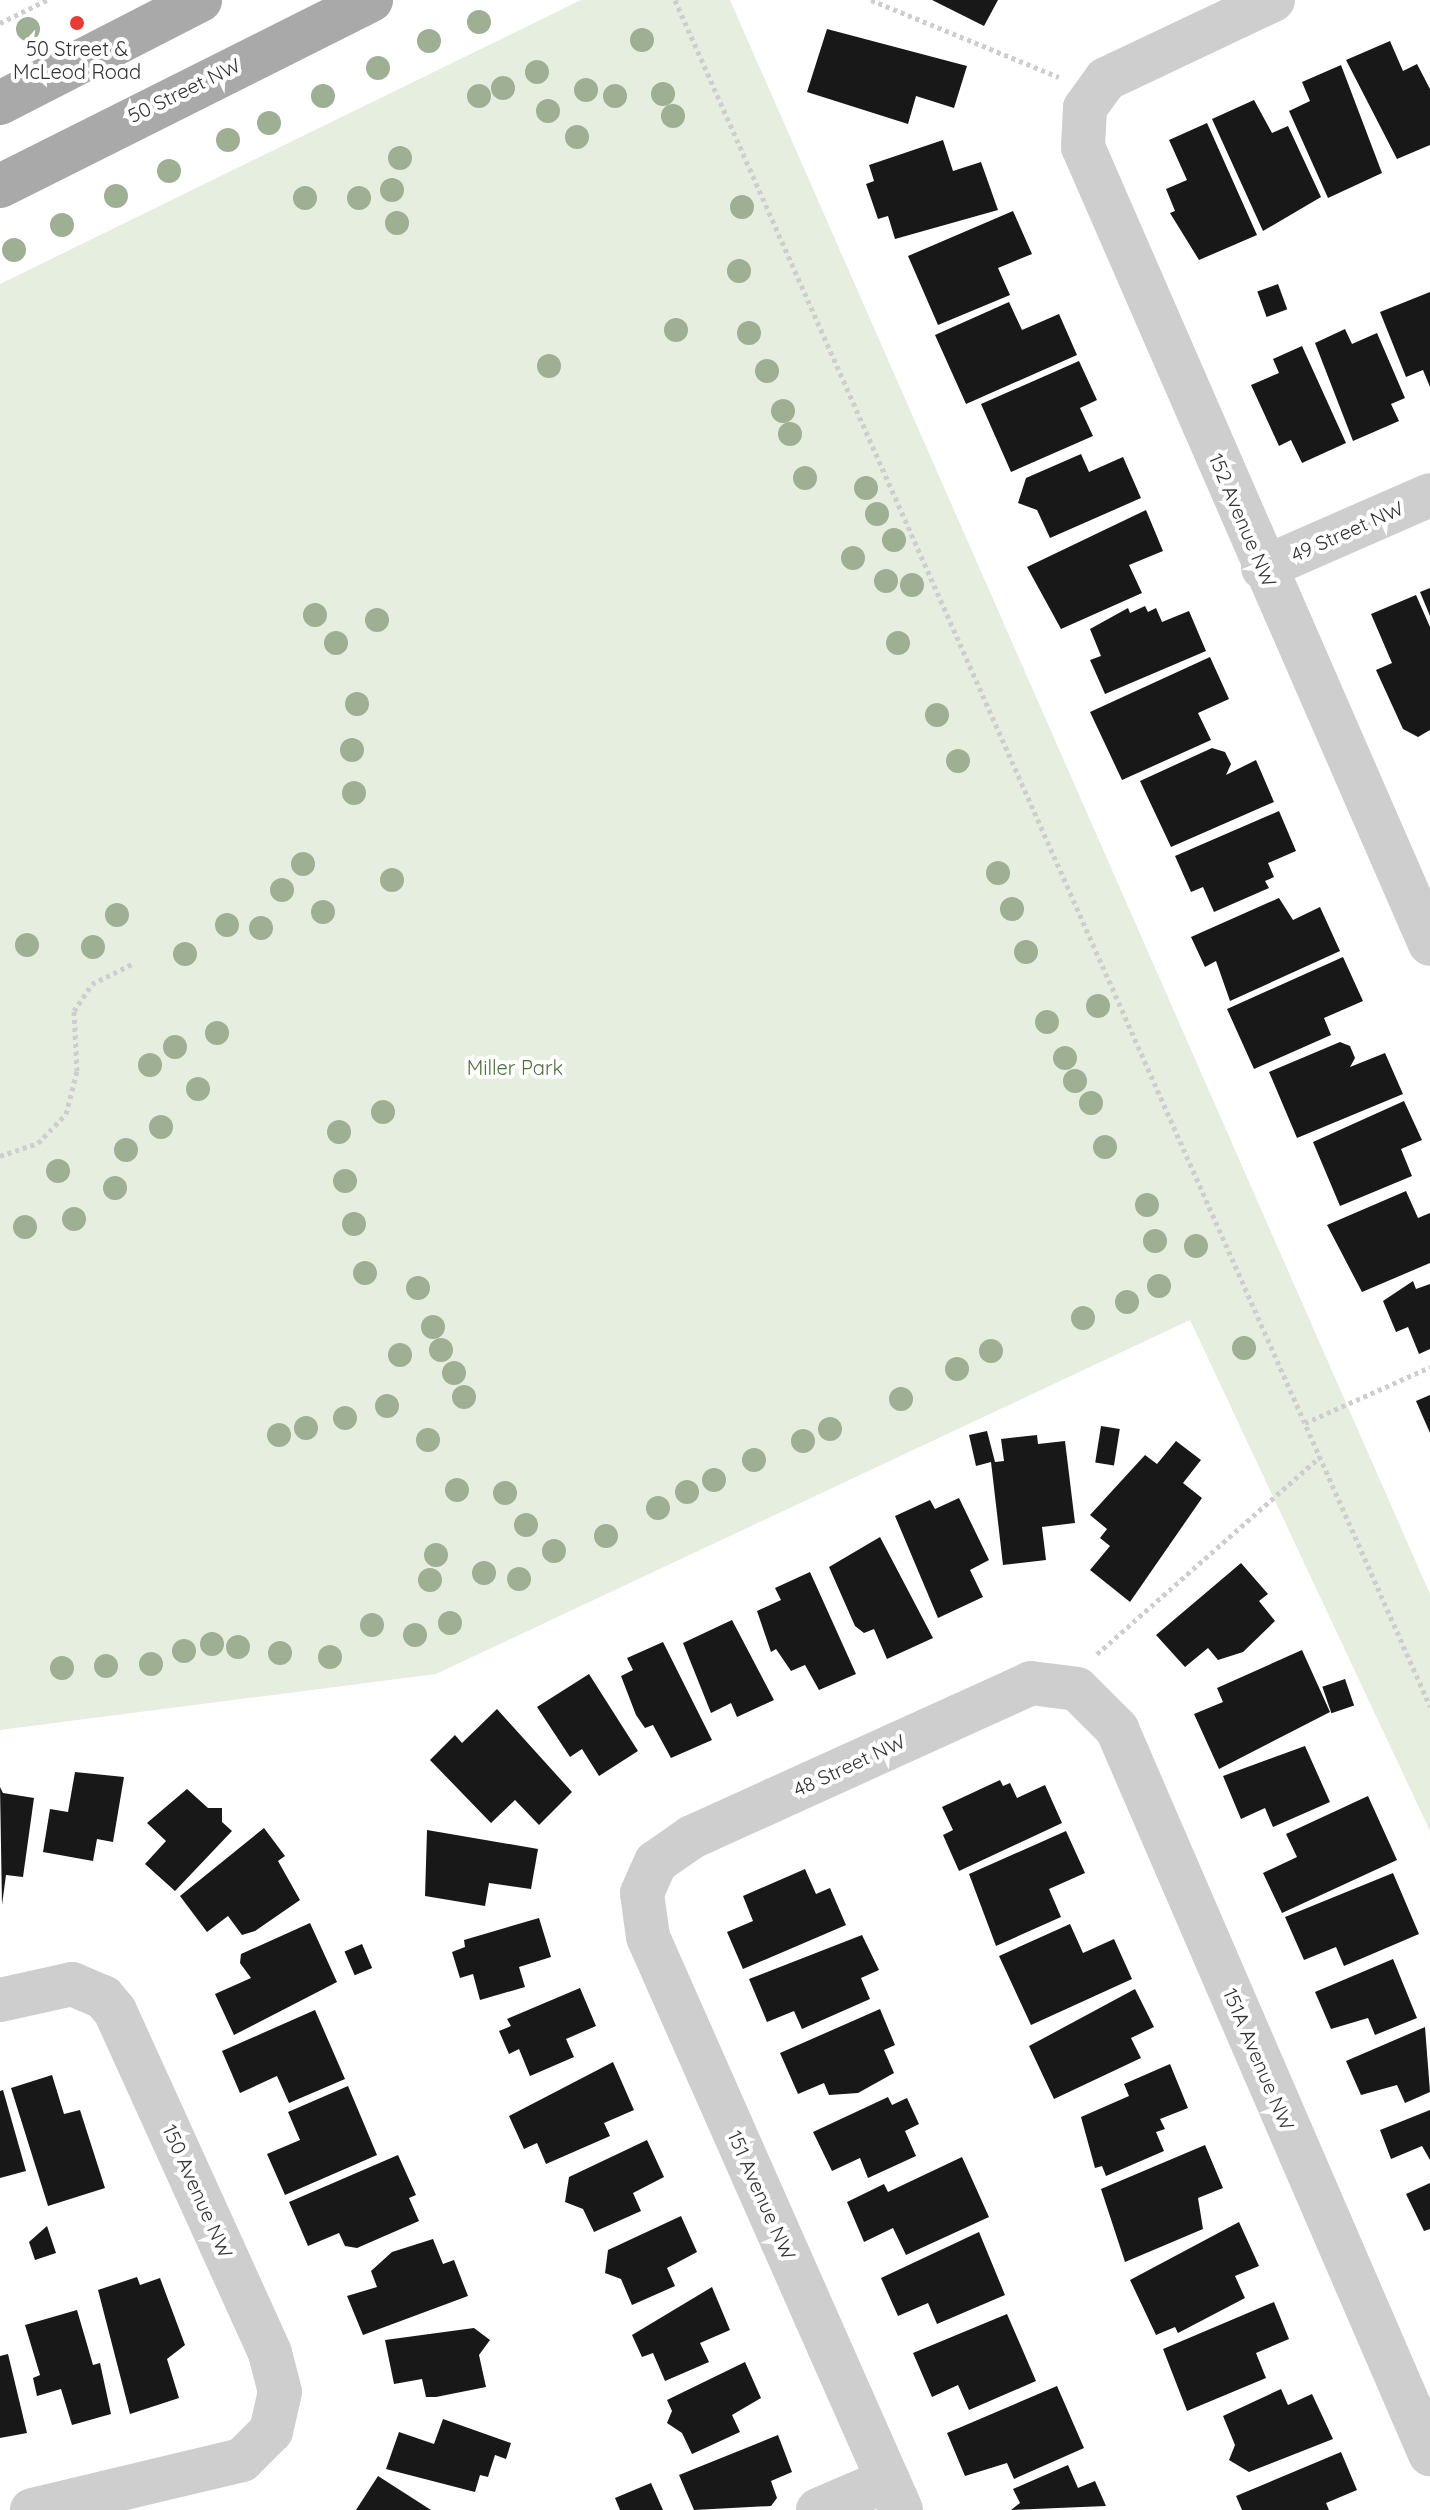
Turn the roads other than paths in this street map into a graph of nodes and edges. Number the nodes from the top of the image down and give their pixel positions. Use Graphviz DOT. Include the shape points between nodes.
graph roads {
  1 [pos="200,0"];
  2 [pos="371,0"];
  3 [pos="1273,0"];
  4 [pos="322,10"];
  5 [pos="0,103"];
  6 [pos="0,186"];
  7 [pos="1430,495"];
  8 [pos="1263,568"];
  9 [pos="1430,944"];
  10 [pos="1063,1684"];
  11 [pos="648,1876"];
  12 [pos="0,2000"];
  13 [pos="1430,2454"];
  14 [pos="894,2495"];
  15 [pos="32,2510"];
  16 [pos="818,2510"];
  1 -- 5 [label="main road"];
  2 -- 4 [label="main road, 50 Street NW"];
  3 -- 8 [label="street, 152 Avenue NW" via="1125,67 1093,92 1082,128 1089,166"];
  4 -- 6 [label="main road, 50 Street NW"];
  7 -- 8 [label="street, 49 Street NW"];
  8 -- 9 [label="street, 152 Avenue NW"];
  10 -- 11 [label="street, 48 Street NW" via="1016,1688 706,1830 667,1851"];
  10 -- 13 [label="street, 151A Avenue NW" via="1089,1697 1117,1729"];
  11 -- 14 [label="street, 151 Avenue NW" via="642,1910 648,1937"];
  12 -- 15 [label="street, 150 Avenue NW" via="53,1984 87,1987 103,1997 126,2029 270,2353 281,2410 259,2448 225,2468"];
  14 -- 16 [label="street"];
}
